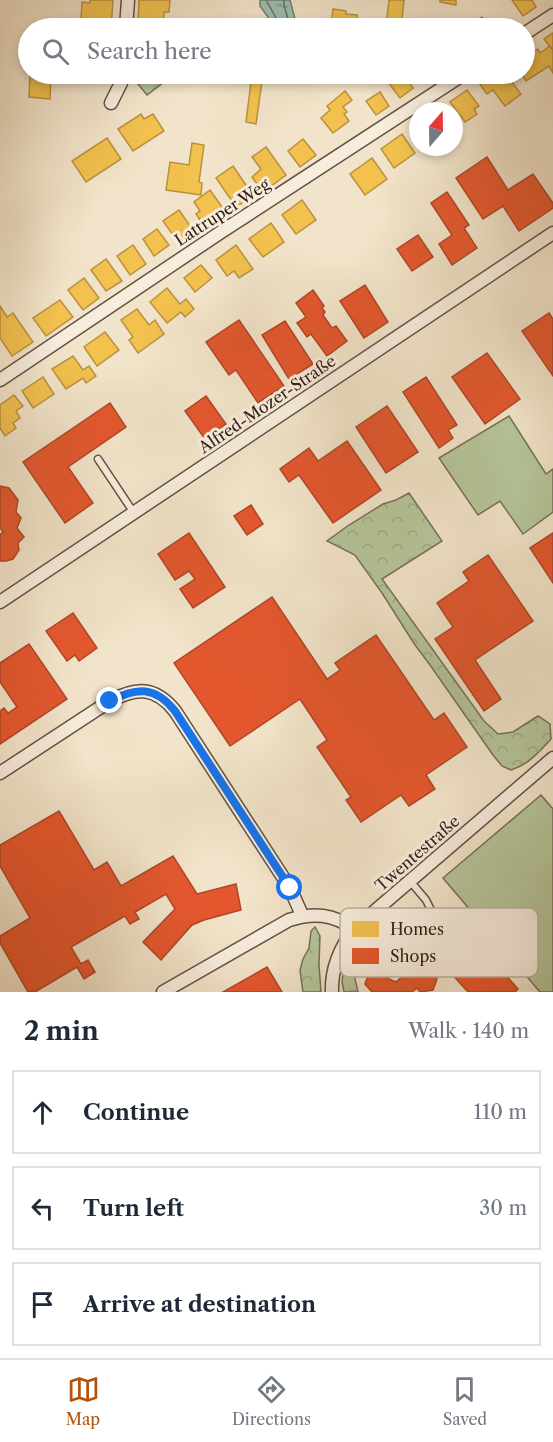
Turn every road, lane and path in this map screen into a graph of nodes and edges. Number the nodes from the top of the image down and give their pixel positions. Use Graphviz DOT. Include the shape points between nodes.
graph roads {
  1 [pos="128,0"];
  2 [pos="553,15"];
  3 [pos="127,18"];
  4 [pos="535,27"];
  5 [pos="120,84"];
  6 [pos="449,84"];
  7 [pos="111,103"];
  8 [pos="553,233"];
  9 [pos="0,380"];
  10 [pos="98,459"];
  11 [pos="134,513"];
  12 [pos="0,602"];
  13 [pos="553,758"];
  14 [pos="0,773"];
  15 [pos="410,880"];
  16 [pos="378,908"];
  17 [pos="430,908"];
  18 [pos="302,915"];
  19 [pos="340,921"];
  20 [pos="340,952"];
  21 [pos="164,992"];
  22 [pos="332,992"];
  1 -- 3 [label="street"];
  2 -- 4 [label="street"];
  5 -- 7 [label="street"];
  6 -- 9 [label="street, Lattruper Weg"];
  8 -- 11 [label="street, Alfred-Mozer-Straße"];
  10 -- 11 [label="lane"];
  11 -- 12 [label="street, Alfred-Mozer-Straße"];
  13 -- 15 [label="street, Twentestraße"];
  14 -- 18 [label="street" via="123,694 140,691 160,696 175,711 290,888"];
  15 -- 16 [label="street, Twentestraße"];
  15 -- 17 [label="lane"];
  18 -- 19 [label="street"];
  18 -- 21 [label="street"];
  20 -- 22 [label="street, Twentestraße"];
}
